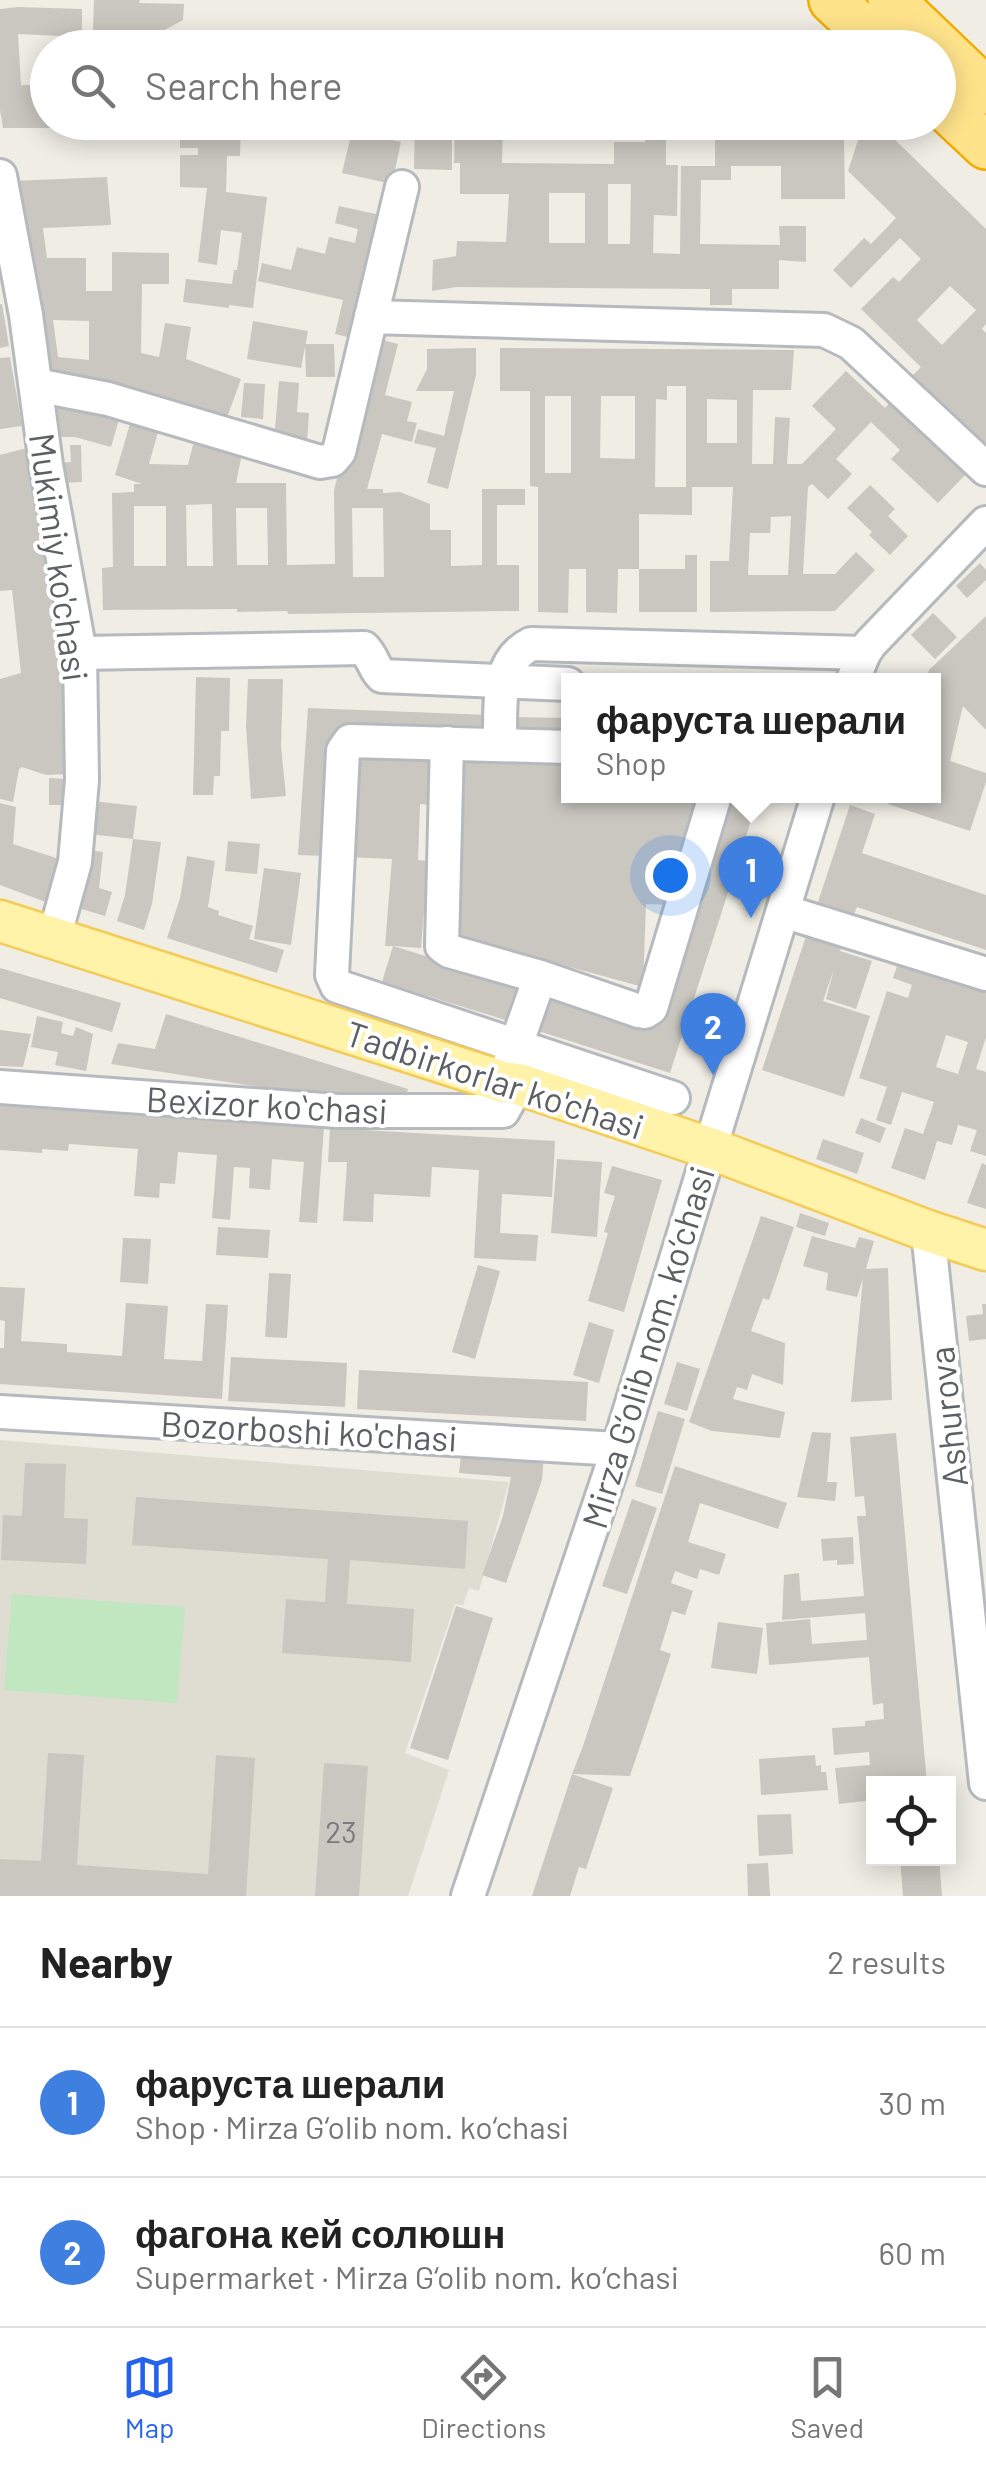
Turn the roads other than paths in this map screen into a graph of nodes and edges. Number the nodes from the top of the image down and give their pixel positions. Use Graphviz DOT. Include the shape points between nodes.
graph roads {
  1 [pos="832,0"];
  2 [pos="892,0"];
  3 [pos="863,30"];
  4 [pos="923,30"];
  5 [pos="956,62"];
  6 [pos="986,91"];
  7 [pos="956,117"];
  8 [pos="986,146"];
  9 [pos="0,176"];
  10 [pos="402,188"];
  11 [pos="371,317"];
  12 [pos="15,348"];
  13 [pos="36,385"];
  14 [pos="986,470"];
  15 [pos="986,522"];
  16 [pos="80,653"];
  17 [pos="859,667"];
  18 [pos="503,681"];
  19 [pos="561,684"];
  20 [pos="447,743"];
  21 [pos="500,744"];
  22 [pos="561,748"];
  23 [pos="712,803"];
  24 [pos="816,803"];
  25 [pos="784,910"];
  26 [pos="0,921"];
  27 [pos="54,938"];
  28 [pos="986,974"];
  29 [pos="540,977"];
  30 [pos="337,986"];
  31 [pos="324,1024"];
  32 [pos="512,1071"];
  33 [pos="0,1086"];
  34 [pos="673,1098"];
  35 [pos="709,1148"];
  36 [pos="928,1231"];
  37 [pos="986,1250"];
  38 [pos="0,1412"];
  39 [pos="618,1448"];
  40 [pos="977,1614"];
  41 [pos="986,1783"];
  42 [pos="468,1896"];
  1 -- 3 [label="highway"];
  2 -- 4 [label="highway"];
  5 -- 6 [label="highway"];
  7 -- 8 [label="highway"];
  9 -- 12 [label="street, Mukimiy ko'chasi"];
  10 -- 11 [label="street"];
  11 -- 13 [label="street" via="332,460"];
  11 -- 14 [label="street" via="824,330 851,342"];
  12 -- 13 [label="street, Mukimiy ko'chasi"];
  13 -- 16 [label="street, Mukimiy ko'chasi"];
  15 -- 17 [label="street"];
  16 -- 18 [label="street" via="364,648 382,676"];
  16 -- 27 [label="street, Mukimiy ko'chasi" via="76,862"];
  17 -- 18 [label="street" via="531,644 512,657"];
  18 -- 19 [label="street"];
  18 -- 21 [label="street"];
  20 -- 21 [label="street"];
  20 -- 29 [label="street" via="442,946"];
  20 -- 30 [label="street" via="361,740 343,751 332,975"];
  21 -- 22 [label="street"];
  23 -- 29 [label="street" via="650,1008 639,1012"];
  24 -- 25 [label="street, Mirza G‘olib nom. ko‘chasi"];
  25 -- 28 [label="street"];
  25 -- 35 [label="street, Mirza G‘olib nom. ko‘chasi"];
  26 -- 27 [label="main road, Tadbirkorlar ko'chasi"];
  27 -- 31 [label="main road, Tadbirkorlar ko'chasi"];
  29 -- 32 [label="street"];
  30 -- 31 [label="street"];
  30 -- 32 [label="street"];
  31 -- 32 [label="main road, Tadbirkorlar ko'chasi"];
  32 -- 33 [label="street, Bexizor koʻchasi" via="503,1112 338,1112"];
  32 -- 34 [label="street"];
  32 -- 35 [label="main road, Tadbirkorlar ko'chasi"];
  35 -- 36 [label="main road, Tadbirkorlar ko'chasi"];
  35 -- 39 [label="street, Mirza G‘olib nom. ko‘chasi"];
  36 -- 37 [label="main road, Tadbirkorlar ko'chasi"];
  36 -- 40 [label="street, Ashurova"];
  38 -- 39 [label="street, Bozorboshi ko'chasi"];
  39 -- 42 [label="street, Mirza G‘olib nom. ko‘chasi"];
  40 -- 41 [label="street, Ashurova"];
}
